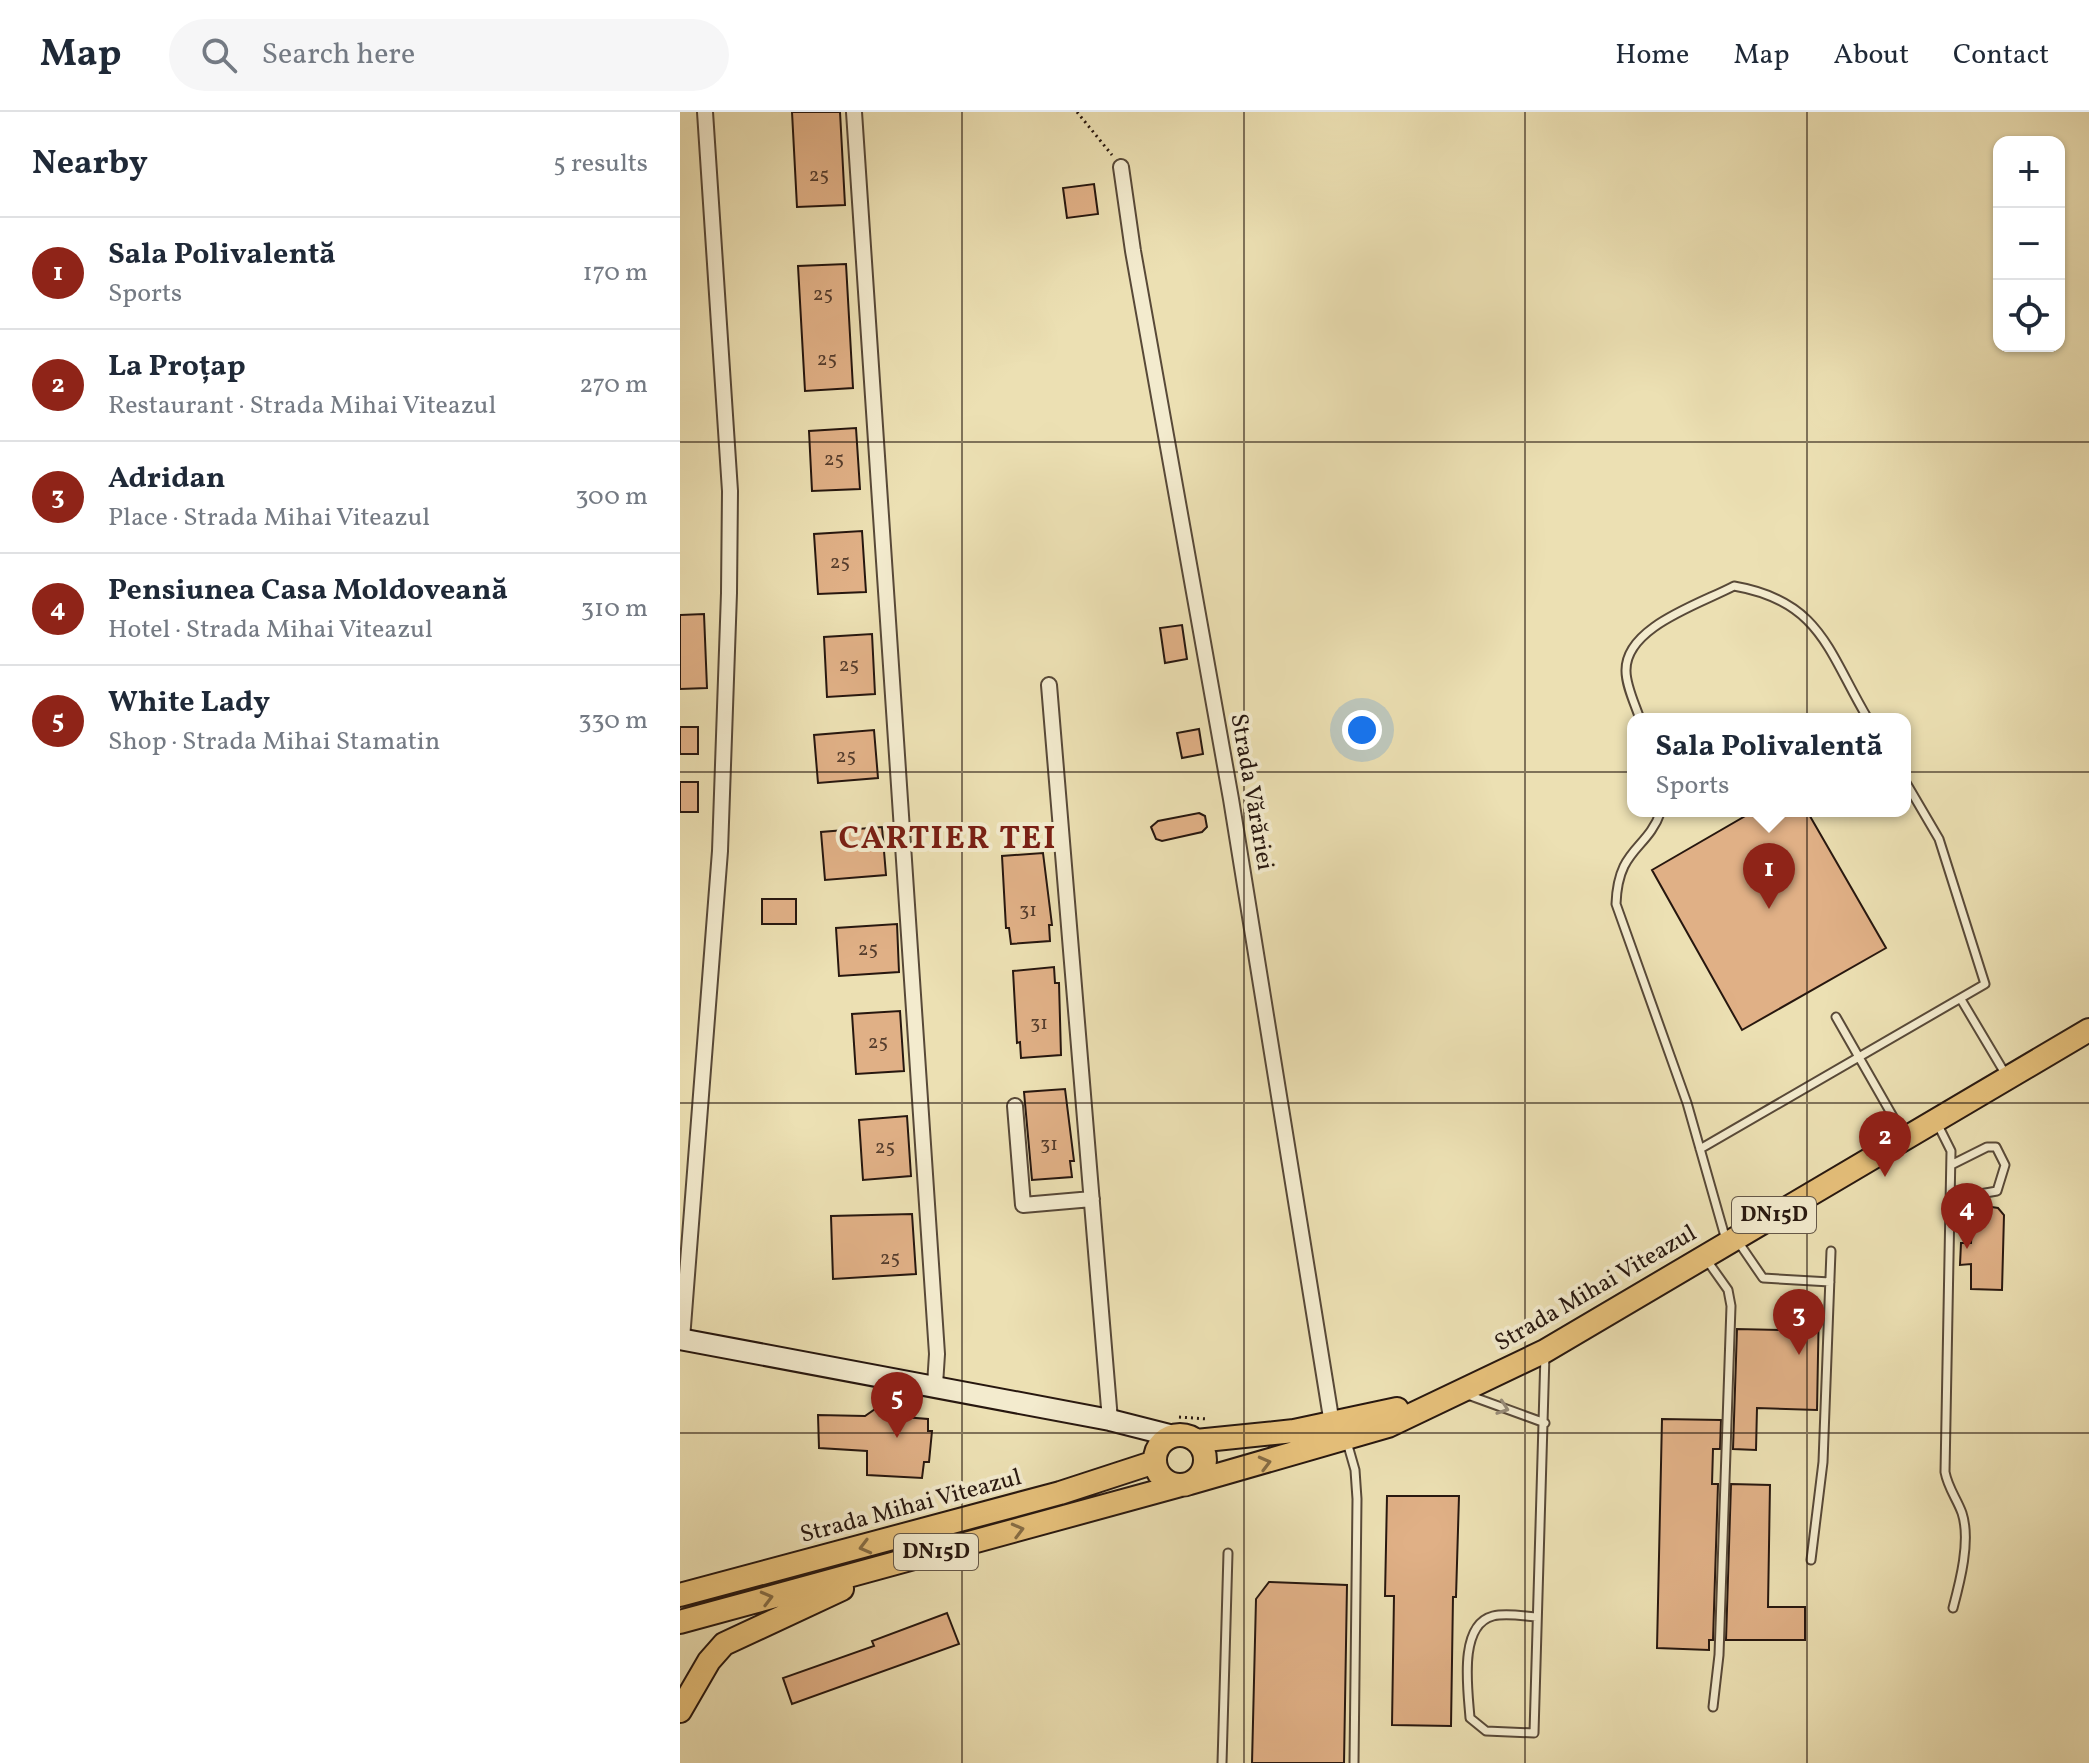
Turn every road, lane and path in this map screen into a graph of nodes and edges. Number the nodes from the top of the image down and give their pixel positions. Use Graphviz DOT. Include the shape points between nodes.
graph roads {
  1 [pos="705,112"];
  2 [pos="854,112"];
  3 [pos="1077,112"];
  4 [pos="1121,167"];
  5 [pos="1049,685"];
  6 [pos="1638,713"];
  7 [pos="1865,713"];
  8 [pos="1911,791"];
  9 [pos="1659,817"];
  10 [pos="1962,1001"];
  11 [pos="1836,1017"];
  12 [pos="2089,1030"];
  13 [pos="1860,1058"];
  14 [pos="2008,1078"];
  15 [pos="1015,1106"];
  16 [pos="1934,1120"];
  17 [pos="1905,1137"];
  18 [pos="1700,1149"];
  19 [pos="1951,1165"];
  20 [pos="1952,1190"];
  21 [pos="1092,1199"];
  22 [pos="1731,1241"];
  23 [pos="1831,1251"];
  24 [pos="1705,1257"];
  25 [pos="1830,1282"];
  26 [pos="681,1339"];
  27 [pos="1545,1351"];
  28 [pos="935,1385"];
  29 [pos="1459,1393"];
  30 [pos="1213,1419"];
  31 [pos="1110,1420"];
  32 [pos="1545,1423"];
  33 [pos="1170,1426"];
  34 [pos="1339,1432"];
  35 [pos="1196,1441"];
  36 [pos="1155,1462"];
  37 [pos="1185,1484"];
  38 [pos="1228,1553"];
  39 [pos="1811,1560"];
  40 [pos="898,1563"];
  41 [pos="680,1595"];
  42 [pos="1953,1608"];
  43 [pos="1537,1617"];
  44 [pos="680,1622"];
  45 [pos="1713,1707"];
  46 [pos="680,1711"];
  47 [pos="1222,1763"];
  48 [pos="1354,1763"];
  1 -- 26 [label="street" via="729,466 729,593 720,851"];
  2 -- 28 [label="street" via="929,1227"];
  3 -- 4 [label="path"];
  4 -- 34 [label="street, Strada Vărăriei"];
  5 -- 21 [label="street"];
  6 -- 7 [label="lane" via="1625,672 1629,650 1641,634 1734,586 1775,596 1811,620"];
  8 -- 10 [label="lane" via="1939,839 1984,975 1985,984"];
  9 -- 18 [label="lane" via="1626,858 1616,904"];
  10 -- 13 [label="lane"];
  10 -- 14 [label="lane"];
  11 -- 13 [label="lane"];
  12 -- 14 [label="main road, Strada Mihai Viteazul / DN15D"];
  13 -- 17 [label="lane"];
  13 -- 18 [label="lane"];
  14 -- 16 [label="main road, Strada Mihai Viteazul / DN15D"];
  15 -- 21 [label="street" via="1023,1205"];
  16 -- 17 [label="main road, Strada Mihai Viteazul / DN15D"];
  16 -- 19 [label="lane" via="1947,1139"];
  17 -- 22 [label="main road, Strada Mihai Viteazul / DN15D"];
  18 -- 22 [label="lane"];
  19 -- 20 [label="lane"];
  19 -- 20 [label="lane" via="1996,1147 2005,1165 1997,1191 1968,1196"];
  20 -- 42 [label="lane" via="1945,1472 1962,1515 1963,1537"];
  21 -- 31 [label="street"];
  22 -- 24 [label="main road, Strada Mihai Viteazul / DN15D"];
  22 -- 25 [label="lane" via="1763,1278"];
  23 -- 25 [label="lane"];
  24 -- 27 [label="main road, Strada Mihai Viteazul / DN15D"];
  24 -- 45 [label="lane" via="1728,1290 1731,1306"];
  25 -- 39 [label="lane" via="1823,1462"];
  26 -- 28 [label="street"];
  27 -- 29 [label="main road, Strada Mihai Viteazul / DN15D"];
  27 -- 32 [label="lane"];
  28 -- 31 [label="street"];
  29 -- 32 [label="lane, one-way"];
  29 -- 34 [label="main road, Strada Mihai Viteazul / DN15D"];
  30 -- 33 [label="path"];
  31 -- 33 [label="street"];
  32 -- 43 [label="lane"];
  33 -- 35 [label="main road, Strada Mihai Viteazul / DN15D"];
  33 -- 36 [label="main road"];
  34 -- 35 [label="main road, Strada Mihai Viteazul / DN15D"];
  37 -- 34 [label="main road, Strada Mihai Viteazul / DN15D, one-way"];
  34 -- 48 [label="lane" via="1355,1470 1357,1499"];
  35 -- 37 [label="main road" via="1205,1460 1201,1474"];
  36 -- 37 [label="main road" via="1163,1479"];
  36 -- 41 [label="main road, Strada Mihai Viteazul / DN15D, one-way" via="1045,1497"];
  40 -- 37 [label="main road, Strada Mihai Viteazul / DN15D, one-way"];
  38 -- 47 [label="lane"];
  44 -- 40 [label="main road, Strada Mihai Viteazul / DN15D, one-way"];
  40 -- 46 [label="main road" via="724,1644"];
  43 -- 43 [label="lane" via="1494,1616 1479,1623 1472,1634 1470,1718 1486,1731 1534,1733"];
}
